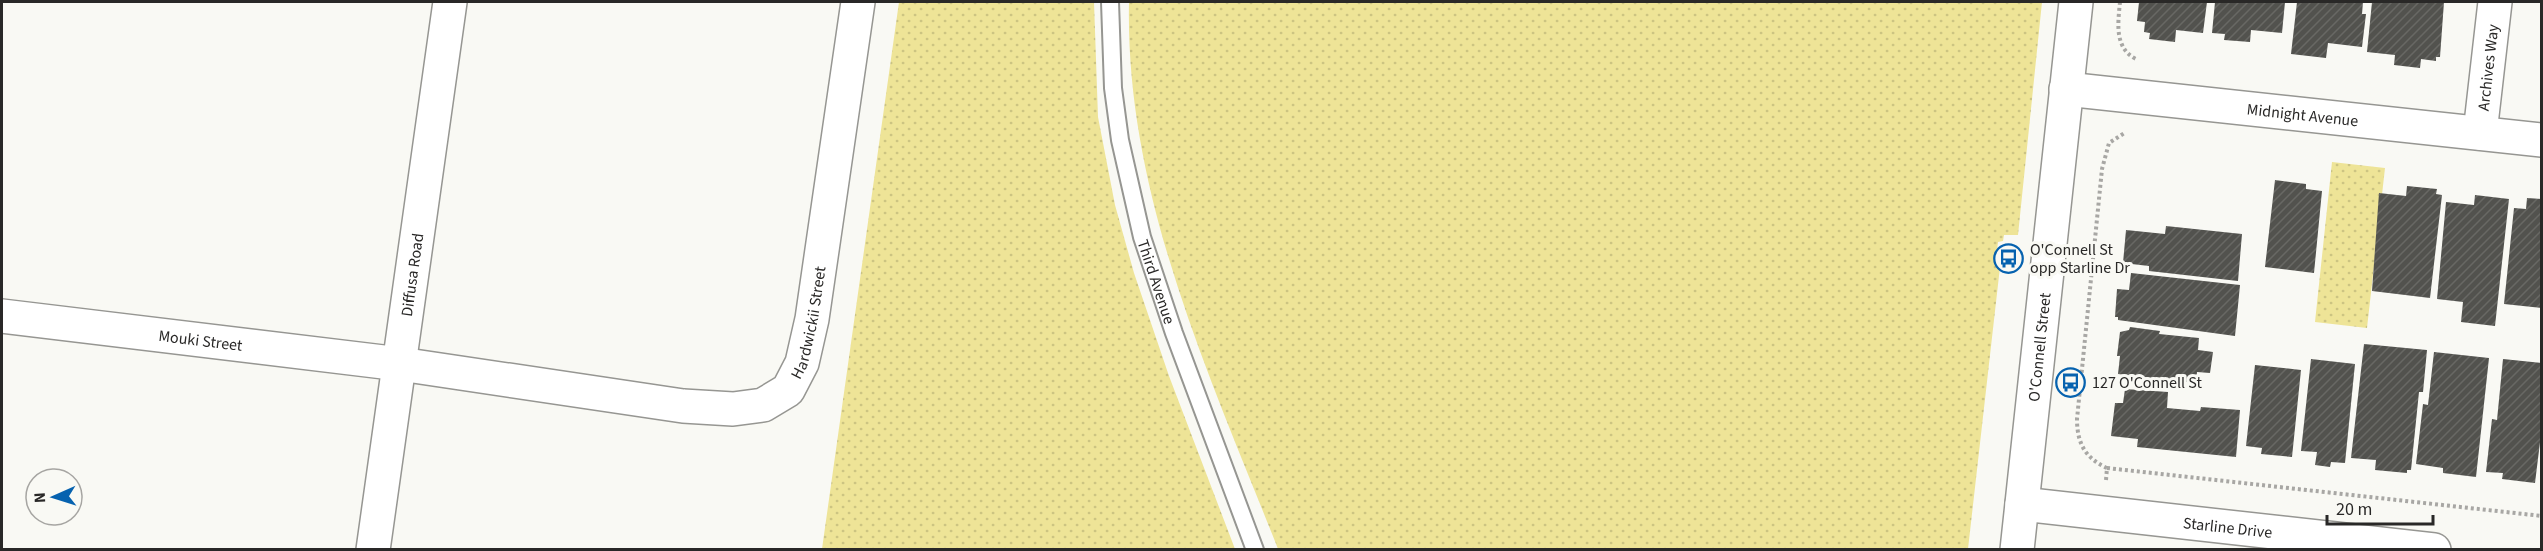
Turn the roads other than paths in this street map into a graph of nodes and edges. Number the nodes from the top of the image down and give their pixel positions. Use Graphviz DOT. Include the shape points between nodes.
graph roads {
  1 [pos="450,2"];
  2 [pos="858,2"];
  3 [pos="1110,2"];
  4 [pos="2076,2"];
  5 [pos="2495,2"];
  6 [pos="2066,89"];
  7 [pos="2480,133"];
  8 [pos="2541,140"];
  9 [pos="2,316"];
  10 [pos="400,364"];
  11 [pos="2022,504"];
  12 [pos="373,549"];
  13 [pos="1255,549"];
  14 [pos="2017,549"];
  15 [pos="2434,549"];
  1 -- 10 [label="street, Diffusa Road"];
  2 -- 10 [label="street, Hardwickii Street" via="812,319 802,363 788,390 763,405 733,409 683,406"];
  3 -- 13 [label="lane, Third Avenue" via="1113,88 1120,140 1142,237"];
  4 -- 6 [label="street, O'Connell Street"];
  5 -- 7 [label="street, Archives Way"];
  6 -- 7 [label="street, Midnight Avenue"];
  6 -- 11 [label="street, O'Connell Street"];
  7 -- 8 [label="street, Midnight Avenue"];
  9 -- 10 [label="street, Mouki Street"];
  10 -- 12 [label="street, Diffusa Road"];
  11 -- 14 [label="street, O'Connell Street"];
  11 -- 15 [label="street, Starline Drive"];
}
